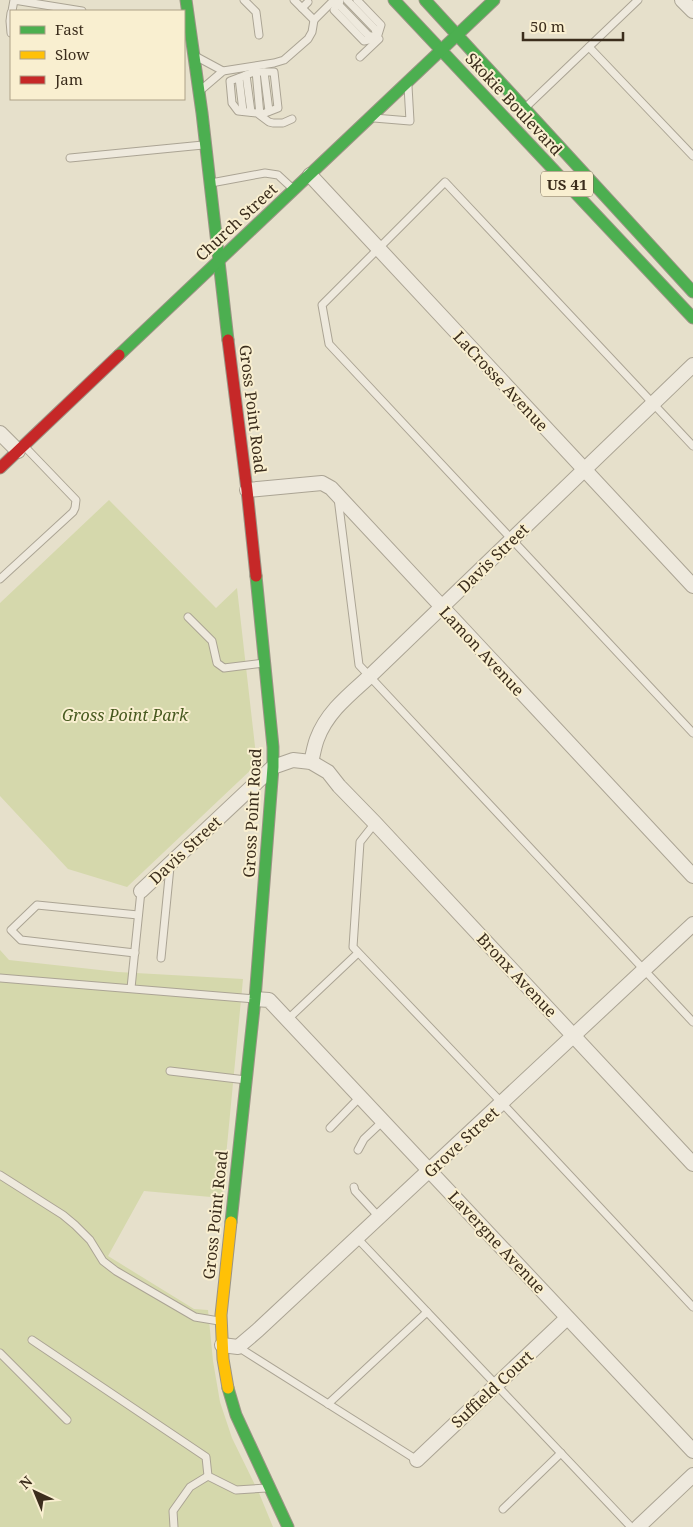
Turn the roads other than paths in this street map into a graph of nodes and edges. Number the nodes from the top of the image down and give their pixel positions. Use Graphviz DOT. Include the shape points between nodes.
graph roads {
  1 [pos="186,0"];
  2 [pos="244,0"];
  3 [pos="294,0"];
  4 [pos="334,0"];
  5 [pos="339,0"];
  6 [pos="347,0"];
  7 [pos="357,0"];
  8 [pos="394,0"];
  9 [pos="425,0"];
  10 [pos="494,0"];
  11 [pos="638,0"];
  12 [pos="682,0"];
  13 [pos="308,2"];
  14 [pos="302,8"];
  15 [pos="12,10"];
  16 [pos="76,10"];
  17 [pos="693,11"];
  18 [pos="314,20"];
  19 [pos="186,28"];
  20 [pos="259,35"];
  21 [pos="457,36"];
  22 [pos="378,38"];
  23 [pos="589,47"];
  24 [pos="442,51"];
  25 [pos="193,53"];
  26 [pos="360,57"];
  27 [pos="254,70"];
  28 [pos="223,71"];
  29 [pos="243,76"];
  30 [pos="408,83"];
  31 [pos="199,93"];
  32 [pos="524,108"];
  33 [pos="243,111"];
  34 [pos="251,112"];
  35 [pos="260,115"];
  36 [pos="370,118"];
  37 [pos="292,120"];
  38 [pos="206,144"];
  39 [pos="693,156"];
  40 [pos="70,158"];
  41 [pos="310,175"];
  42 [pos="210,183"];
  43 [pos="295,190"];
  44 [pos="378,249"];
  45 [pos="218,262"];
  46 [pos="693,292"];
  47 [pos="693,318"];
  48 [pos="693,366"];
  49 [pos="653,404"];
  50 [pos="0,432"];
  51 [pos="693,446"];
  52 [pos="20,448"];
  53 [pos="0,468"];
  54 [pos="585,470"];
  55 [pos="247,490"];
  56 [pos="337,495"];
  57 [pos="512,540"];
  58 [pos="0,580"];
  59 [pos="693,586"];
  60 [pos="441,608"];
  61 [pos="188,617"];
  62 [pos="264,663"];
  63 [pos="370,676"];
  64 [pos="693,733"];
  65 [pos="311,762"];
  66 [pos="273,767"];
  67 [pos="339,786"];
  68 [pos="375,823"];
  69 [pos="170,863"];
  70 [pos="693,876"];
  71 [pos="141,890"];
  72 [pos="138,916"];
  73 [pos="693,924"];
  74 [pos="135,953"];
  75 [pos="358,953"];
  76 [pos="161,958"];
  77 [pos="644,970"];
  78 [pos="0,978"];
  79 [pos="131,988"];
  80 [pos="255,999"];
  81 [pos="287,1020"];
  82 [pos="693,1022"];
  83 [pos="574,1036"];
  84 [pos="170,1071"];
  85 [pos="246,1080"];
  86 [pos="360,1097"];
  87 [pos="502,1103"];
  88 [pos="383,1121"];
  89 [pos="330,1128"];
  90 [pos="358,1150"];
  91 [pos="693,1164"];
  92 [pos="430,1170"];
  93 [pos="0,1175"];
  94 [pos="354,1187"];
  95 [pos="379,1217"];
  96 [pos="357,1238"];
  97 [pos="693,1307"];
  98 [pos="427,1312"];
  99 [pos="567,1318"];
  100 [pos="221,1321"];
  101 [pos="32,1340"];
  102 [pos="222,1345"];
  103 [pos="238,1347"];
  104 [pos="0,1353"];
  105 [pos="496,1385"];
  106 [pos="328,1404"];
  107 [pos="67,1420"];
  108 [pos="693,1451"];
  109 [pos="561,1453"];
  110 [pos="417,1460"];
  111 [pos="693,1475"];
  112 [pos="208,1476"];
  113 [pos="270,1488"];
  114 [pos="503,1509"];
  115 [pos="174,1527"];
  116 [pos="288,1527"];
  117 [pos="631,1527"];
  118 [pos="638,1527"];
  1 -- 19 [label="main road, Gross Point Road"];
  2 -- 20 [label="lane" via="256,12"];
  3 -- 14 [label="lane"];
  4 -- 18 [label="lane"];
  5 -- 22 [label="lane" via="334,10 364,41"];
  6 -- 22 [label="lane" via="375,30"];
  7 -- 22 [label="lane" via="380,25"];
  8 -- 24 [label="main road, Skokie Boulevard / US 41"];
  9 -- 21 [label="main road, Skokie Boulevard / US 41"];
  10 -- 21 [label="main road, Church Street"];
  11 -- 23 [label="lane"];
  12 -- 17 [label="street"];
  13 -- 14 [label="lane"];
  14 -- 18 [label="lane"];
  15 -- 16 [label="lane" via="14,0"];
  18 -- 27 [label="lane" via="308,39 284,60"];
  19 -- 25 [label="main road, Gross Point Road"];
  21 -- 24 [label="main road, Church Street"];
  21 -- 32 [label="main road, Skokie Boulevard / US 41"];
  22 -- 26 [label="lane"];
  23 -- 32 [label="lane"];
  23 -- 39 [label="lane"];
  24 -- 30 [label="main road, Church Street"];
  24 -- 47 [label="main road, Skokie Boulevard / US 41"];
  25 -- 28 [label="lane"];
  25 -- 31 [label="main road, Gross Point Road"];
  27 -- 28 [label="lane"];
  27 -- 29 [label="lane"];
  27 -- 35 [label="lane"];
  27 -- 35 [label="lane" via="274,72 278,108"];
  28 -- 31 [label="lane"];
  29 -- 33 [label="lane"];
  29 -- 33 [label="lane" via="230,81 230,92 235,108"];
  29 -- 34 [label="lane"];
  30 -- 36 [label="main road, Church Street"];
  30 -- 36 [label="lane" via="410,121"];
  31 -- 38 [label="main road, Gross Point Road"];
  32 -- 46 [label="main road, Skokie Boulevard / US 41"];
  33 -- 34 [label="lane"];
  34 -- 35 [label="lane"];
  35 -- 37 [label="lane" via="273,123"];
  36 -- 41 [label="main road, Church Street"];
  38 -- 40 [label="lane"];
  38 -- 42 [label="main road, Gross Point Road"];
  41 -- 43 [label="main road, Church Street"];
  41 -- 44 [label="street, LaCrosse Avenue"];
  42 -- 43 [label="lane" via="265,173 278,175"];
  42 -- 45 [label="main road, Gross Point Road"];
  43 -- 45 [label="main road, Church Street"];
  44 -- 49 [label="lane" via="445,182"];
  44 -- 54 [label="street, LaCrosse Avenue"];
  44 -- 57 [label="lane" via="322,305 329,344"];
  45 -- 52 [label="main road, Church Street"];
  45 -- 55 [label="main road, Gross Point Road"];
  48 -- 49 [label="street, Davis Street"];
  49 -- 51 [label="lane"];
  49 -- 54 [label="street, Davis Street"];
  50 -- 52 [label="street"];
  52 -- 53 [label="main road, Church Street"];
  52 -- 58 [label="lane" via="76,500 76,508"];
  54 -- 57 [label="street, Davis Street"];
  54 -- 59 [label="street, LaCrosse Avenue"];
  55 -- 56 [label="street, Lamon Avenue" via="322,483"];
  55 -- 62 [label="main road, Gross Point Road"];
  56 -- 60 [label="street, Lamon Avenue"];
  56 -- 63 [label="lane" via="359,664"];
  57 -- 60 [label="street, Davis Street"];
  57 -- 64 [label="lane"];
  60 -- 63 [label="street, Davis Street"];
  60 -- 70 [label="street, Lamon Avenue"];
  61 -- 62 [label="lane" via="212,641 217,663 224,668"];
  62 -- 66 [label="main road, Gross Point Road"];
  63 -- 65 [label="street, Davis Street" via="336,707 324,724"];
  63 -- 77 [label="lane"];
  65 -- 66 [label="street" via="293,760"];
  65 -- 67 [label="street, Bronx Avenue" via="328,772"];
  66 -- 67 [label="street, Bronx Avenue" via="309,771"];
  66 -- 69 [label="street, Davis Street"];
  66 -- 80 [label="main road, Gross Point Road"];
  67 -- 68 [label="street, Bronx Avenue"];
  68 -- 75 [label="lane" via="360,842 353,947"];
  68 -- 83 [label="street, Bronx Avenue"];
  69 -- 71 [label="street, Davis Street"];
  69 -- 76 [label="lane"];
  71 -- 72 [label="lane"];
  72 -- 74 [label="lane"];
  72 -- 74 [label="lane" via="37,905 11,930 21,940"];
  73 -- 77 [label="street, Grove Street"];
  74 -- 79 [label="lane"];
  75 -- 81 [label="lane"];
  75 -- 87 [label="lane"];
  77 -- 82 [label="lane"];
  77 -- 83 [label="street, Grove Street"];
  78 -- 79 [label="lane"];
  79 -- 80 [label="lane"];
  80 -- 81 [label="street, Lavergne Avenue" via="269,1000"];
  80 -- 85 [label="main road, Gross Point Road"];
  81 -- 86 [label="street, Lavergne Avenue"];
  83 -- 87 [label="street, Grove Street"];
  83 -- 91 [label="street, Bronx Avenue"];
  84 -- 85 [label="lane"];
  85 -- 100 [label="main road, Gross Point Road"];
  86 -- 88 [label="street, Lavergne Avenue"];
  86 -- 89 [label="lane"];
  87 -- 92 [label="street, Grove Street"];
  87 -- 97 [label="lane"];
  88 -- 90 [label="lane" via="364,1139"];
  88 -- 92 [label="street, Lavergne Avenue"];
  92 -- 95 [label="street, Grove Street"];
  92 -- 99 [label="street, Lavergne Avenue"];
  93 -- 100 [label="lane" via="63,1215 116,1271 195,1317"];
  94 -- 95 [label="lane"];
  95 -- 96 [label="street, Grove Street"];
  96 -- 98 [label="lane"];
  96 -- 103 [label="street, Grove Street"];
  98 -- 105 [label="lane"];
  98 -- 106 [label="lane"];
  99 -- 105 [label="street, Suffield Court"];
  99 -- 108 [label="street, Lavergne Avenue"];
  100 -- 102 [label="main road, Gross Point Road"];
  101 -- 112 [label="lane" via="206,1457"];
  102 -- 103 [label="street"];
  102 -- 113 [label="main road, Gross Point Road" via="236,1415"];
  103 -- 106 [label="lane"];
  104 -- 107 [label="lane"];
  105 -- 109 [label="lane"];
  105 -- 110 [label="street, Suffield Court"];
  106 -- 110 [label="lane"];
  109 -- 114 [label="lane"];
  109 -- 117 [label="lane"];
  111 -- 118 [label="street"];
  112 -- 113 [label="lane" via="236,1490"];
  112 -- 115 [label="lane" via="190,1487 173,1511"];
  113 -- 116 [label="main road, Gross Point Road"];
}
